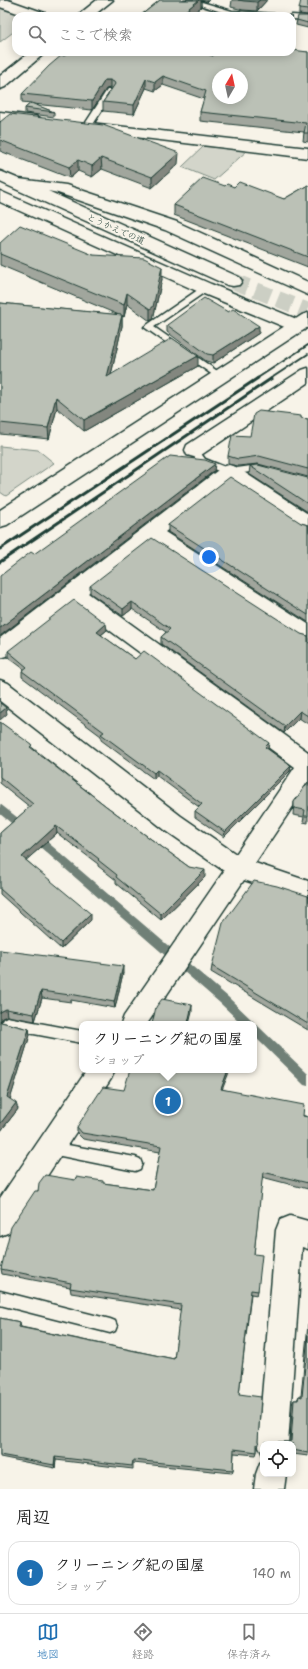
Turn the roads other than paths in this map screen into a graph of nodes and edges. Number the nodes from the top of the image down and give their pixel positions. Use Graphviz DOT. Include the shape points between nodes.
graph roads {
  1 [pos="106,0"];
  2 [pos="188,0"];
  3 [pos="0,2"];
  4 [pos="29,12"];
  5 [pos="90,12"];
  6 [pos="228,12"];
  7 [pos="296,17"];
  8 [pos="308,18"];
  9 [pos="34,56"];
  10 [pos="0,84"];
  11 [pos="110,92"];
  12 [pos="0,117"];
  13 [pos="52,123"];
  14 [pos="81,127"];
  15 [pos="308,153"];
  16 [pos="7,179"];
  17 [pos="0,196"];
  18 [pos="233,281"];
  19 [pos="205,288"];
  20 [pos="308,289"];
  21 [pos="303,323"];
  22 [pos="308,374"];
  23 [pos="220,377"];
  24 [pos="194,450"];
  25 [pos="229,472"];
  26 [pos="272,472"];
  27 [pos="0,520"];
  28 [pos="308,524"];
  29 [pos="152,533"];
  30 [pos="74,593"];
  31 [pos="308,634"];
  32 [pos="0,650"];
  33 [pos="0,689"];
  34 [pos="308,765"];
  35 [pos="238,868"];
  36 [pos="308,891"];
  37 [pos="135,1021"];
  38 [pos="7,1023"];
  39 [pos="79,1036"];
  40 [pos="100,1073"];
  41 [pos="50,1148"];
  42 [pos="135,1164"];
  43 [pos="0,1222"];
  44 [pos="308,1235"];
  45 [pos="0,1298"];
  46 [pos="110,1326"];
  47 [pos="273,1441"];
  48 [pos="271,1477"];
  49 [pos="269,1489"];
  1 -- 5 [label="street"];
  2 -- 6 [label="lane"];
  3 -- 4 [label="street"];
  7 -- 8 [label="lane"];
  9 -- 10 [label="street"];
  11 -- 14 [label="lane"];
  12 -- 13 [label="street"];
  14 -- 15 [label="street"];
  16 -- 18 [label="street, とうかえでの道"];
  16 -- 20 [label="street" via="60,188 171,226"];
  17 -- 19 [label="street"];
  19 -- 21 [label="street"];
  19 -- 23 [label="lane" via="148,327"];
  21 -- 23 [label="street"];
  22 -- 24 [label="street"];
  23 -- 27 [label="street"];
  24 -- 25 [label="lane" via="202,461"];
  25 -- 26 [label="lane" via="258,468"];
  25 -- 28 [label="street"];
  25 -- 29 [label="street"];
  29 -- 30 [label="street"];
  29 -- 31 [label="street"];
  30 -- 32 [label="street"];
  30 -- 34 [label="street"];
  33 -- 35 [label="street" via="173,823"];
  34 -- 35 [label="street"];
  35 -- 36 [label="street"];
  35 -- 37 [label="street"];
  38 -- 39 [label="lane"];
  40 -- 41 [label="street"];
  41 -- 42 [label="lane"];
  41 -- 43 [label="street"];
  44 -- 47 [label="street" via="290,1230"];
  45 -- 46 [label="lane"];
  48 -- 49 [label="street"];
}
